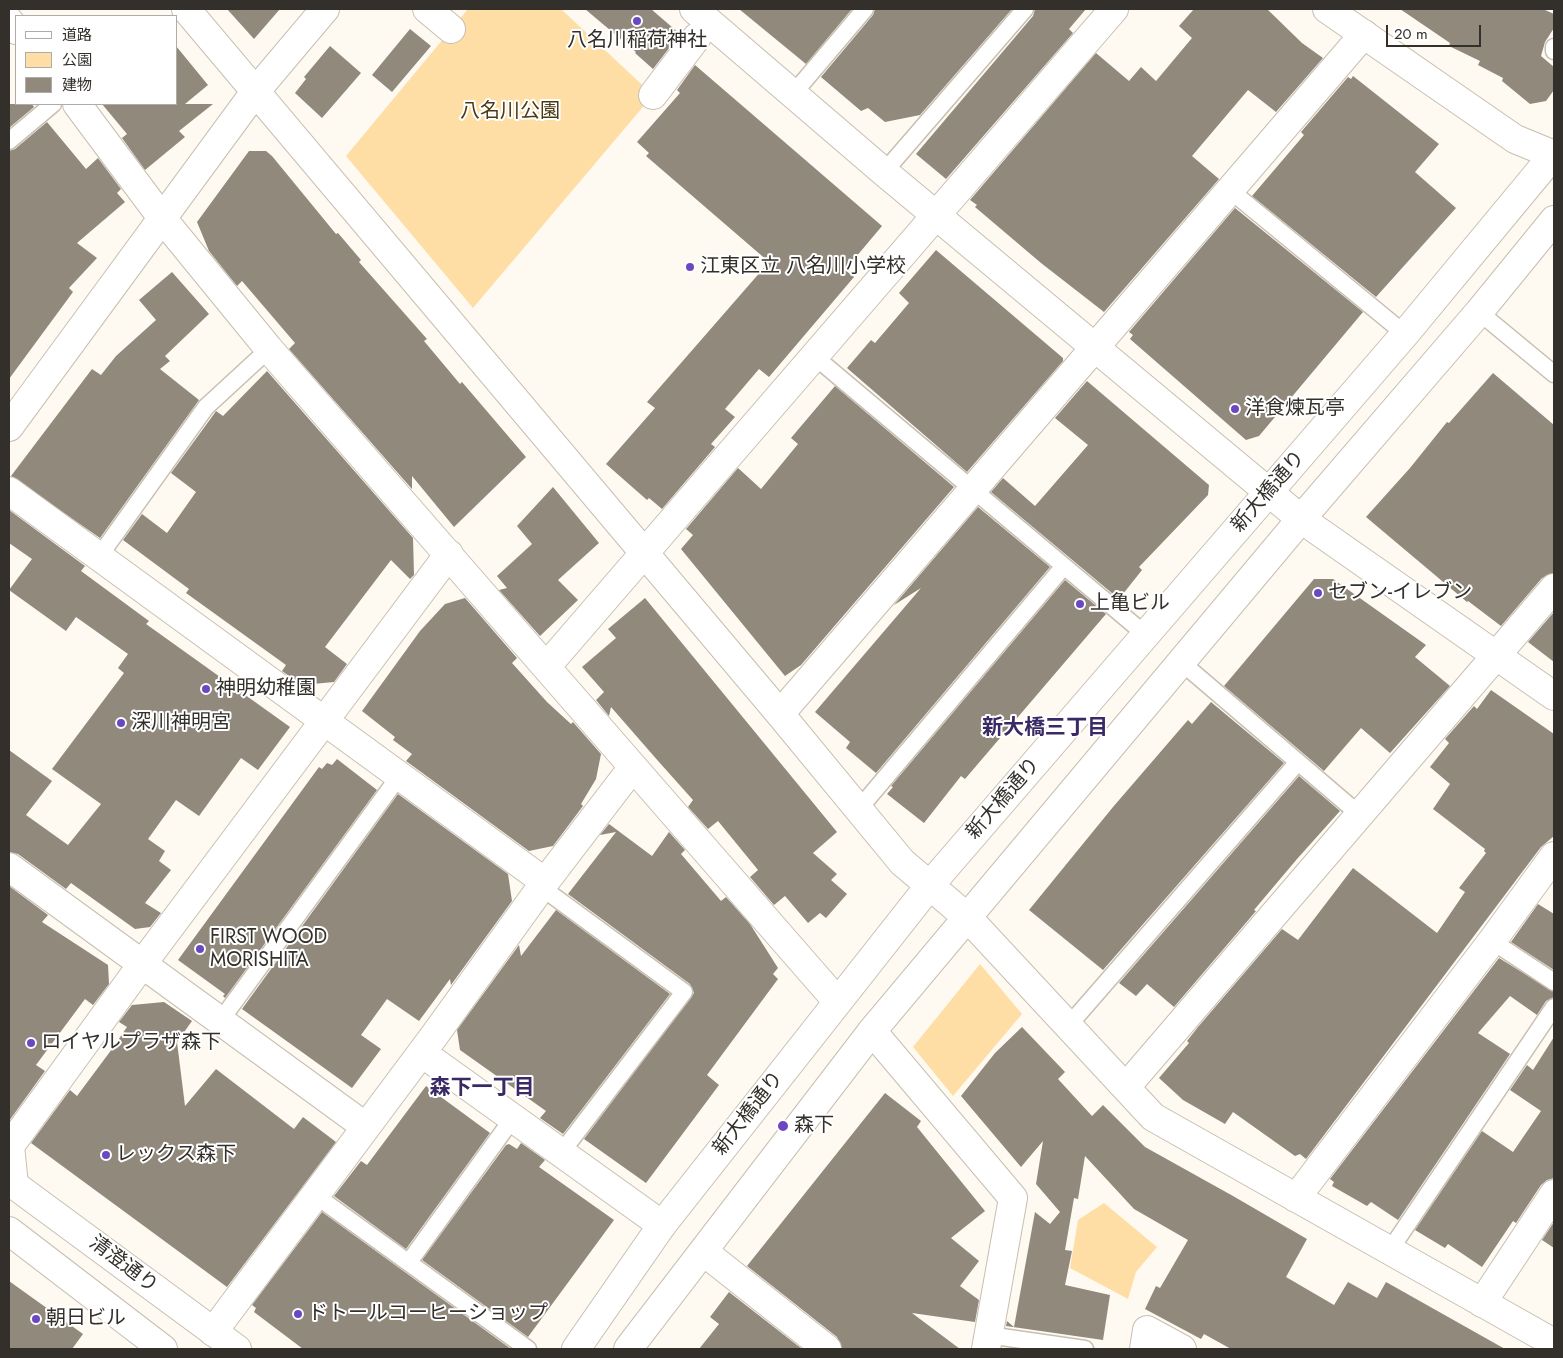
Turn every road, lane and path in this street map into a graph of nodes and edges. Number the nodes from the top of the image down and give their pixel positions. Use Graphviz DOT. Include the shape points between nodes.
graph roads {
  1 [pos="186,9"];
  2 [pos="325,9"];
  3 [pos="427,9"];
  4 [pos="865,9"];
  5 [pos="1024,9"];
  6 [pos="1114,9"];
  7 [pos="1327,9"];
  8 [pos="705,19"];
  9 [pos="451,29"];
  10 [pos="1364,34"];
  11 [pos="1554,47"];
  12 [pos="1554,51"];
  13 [pos="255,92"];
  14 [pos="653,94"];
  15 [pos="793,94"];
  16 [pos="52,105"];
  17 [pos="78,105"];
  18 [pos="9,142"];
  19 [pos="1554,155"];
  20 [pos="884,172"];
  21 [pos="1231,191"];
  22 [pos="936,214"];
  23 [pos="162,218"];
  24 [pos="1554,220"];
  25 [pos="1479,312"];
  26 [pos="1405,334"];
  27 [pos="1095,348"];
  28 [pos="269,349"];
  29 [pos="814,356"];
  30 [pos="1554,374"];
  31 [pos="9,427"];
  32 [pos="974,490"];
  33 [pos="9,492"];
  34 [pos="1269,492"];
  35 [pos="1301,519"];
  36 [pos="644,553"];
  37 [pos="449,554"];
  38 [pos="98,558"];
  39 [pos="1064,566"];
  40 [pos="1554,588"];
  41 [pos="1146,636"];
  42 [pos="1496,656"];
  43 [pos="1181,662"];
  44 [pos="546,667"];
  45 [pos="1554,696"];
  46 [pos="780,714"];
  47 [pos="324,720"];
  48 [pos="1298,762"];
  49 [pos="633,767"];
  50 [pos="400,775"];
  51 [pos="858,810"];
  52 [pos="1360,815"];
  53 [pos="1554,856"];
  54 [pos="9,867"];
  55 [pos="543,884"];
  56 [pos="930,885"];
  57 [pos="968,918"];
  58 [pos="1492,941"];
  59 [pos="143,963"];
  60 [pos="1554,982"];
  61 [pos="837,1001"];
  62 [pos="1554,1007"];
  63 [pos="221,1020"];
  64 [pos="1069,1026"];
  65 [pos="872,1031"];
  66 [pos="422,1052"];
  67 [pos="1126,1087"];
  68 [pos="513,1118"];
  69 [pos="366,1127"];
  70 [pos="562,1153"];
  71 [pos="11,1183"];
  72 [pos="1554,1194"];
  73 [pos="315,1195"];
  74 [pos="1296,1198"];
  75 [pos="662,1225"];
  76 [pos="9,1231"];
  77 [pos="1390,1250"];
  78 [pos="704,1252"];
  79 [pos="409,1262"];
  80 [pos="1482,1303"];
  81 [pos="213,1332"];
  82 [pos="987,1342"];
  83 [pos="1554,1343"];
  84 [pos="163,1349"];
  85 [pos="237,1349"];
  86 [pos="528,1349"];
  87 [pos="576,1349"];
  88 [pos="628,1349"];
  89 [pos="827,1349"];
  90 [pos="1085,1349"];
  91 [pos="1144,1349"];
  92 [pos="1182,1349"];
  1 -- 13 [label="street"];
  2 -- 13 [label="street"];
  3 -- 9 [label="street"];
  4 -- 15 [label="lane"];
  5 -- 20 [label="lane"];
  6 -- 22 [label="street"];
  7 -- 10 [label="street"];
  8 -- 14 [label="street"];
  8 -- 15 [label="street"];
  10 -- 19 [label="street" via="1515,139"];
  10 -- 21 [label="street"];
  11 -- 12 [label="lane"];
  13 -- 23 [label="street"];
  13 -- 36 [label="street"];
  15 -- 20 [label="street"];
  16 -- 18 [label="lane"];
  17 -- 23 [label="street"];
  19 -- 26 [label="street, 新大橋通り"];
  20 -- 22 [label="street"];
  21 -- 26 [label="lane"];
  21 -- 27 [label="street"];
  22 -- 27 [label="street"];
  22 -- 29 [label="street"];
  23 -- 28 [label="street"];
  23 -- 31 [label="street"];
  24 -- 25 [label="street, 新大橋通り"];
  25 -- 30 [label="lane"];
  25 -- 35 [label="street, 新大橋通り"];
  26 -- 34 [label="street, 新大橋通り"];
  27 -- 32 [label="street"];
  27 -- 34 [label="street"];
  28 -- 37 [label="street"];
  28 -- 38 [label="lane" via="206,407"];
  29 -- 32 [label="lane"];
  29 -- 36 [label="street"];
  32 -- 39 [label="lane"];
  32 -- 46 [label="street"];
  33 -- 38 [label="street"];
  34 -- 35 [label="street"];
  34 -- 41 [label="street, 新大橋通り"];
  35 -- 42 [label="street"];
  35 -- 43 [label="street, 新大橋通り"];
  36 -- 44 [label="street"];
  36 -- 46 [label="street"];
  37 -- 44 [label="street"];
  37 -- 47 [label="street"];
  38 -- 47 [label="street"];
  39 -- 41 [label="lane"];
  39 -- 51 [label="lane"];
  40 -- 42 [label="street"];
  41 -- 56 [label="street, 新大橋通り"];
  42 -- 45 [label="street"];
  42 -- 52 [label="street"];
  43 -- 48 [label="lane"];
  43 -- 57 [label="street, 新大橋通り"];
  44 -- 49 [label="street"];
  46 -- 51 [label="street"];
  47 -- 50 [label="street"];
  47 -- 59 [label="street"];
  48 -- 52 [label="lane"];
  48 -- 64 [label="lane"];
  49 -- 55 [label="street"];
  49 -- 61 [label="street"];
  50 -- 55 [label="street"];
  50 -- 63 [label="lane"];
  51 -- 56 [label="street" via="902,862"];
  52 -- 67 [label="street"];
  53 -- 58 [label="street"];
  54 -- 59 [label="street"];
  55 -- 66 [label="street"];
  55 -- 70 [label="lane" via="684,992"];
  56 -- 57 [label="street"];
  56 -- 61 [label="street, 新大橋通り"];
  57 -- 64 [label="street"];
  57 -- 65 [label="street, 新大橋通り"];
  58 -- 60 [label="lane"];
  58 -- 74 [label="street"];
  59 -- 63 [label="street"];
  59 -- 71 [label="street" via="10,1146"];
  61 -- 75 [label="street, 新大橋通り"];
  62 -- 77 [label="lane"];
  63 -- 69 [label="street"];
  64 -- 67 [label="street"];
  65 -- 78 [label="street, 新大橋通り"];
  65 -- 82 [label="street" via="1013,1198"];
  66 -- 68 [label="street"];
  66 -- 69 [label="street"];
  67 -- 74 [label="street" via="1153,1117"];
  68 -- 70 [label="street"];
  68 -- 79 [label="lane"];
  69 -- 73 [label="street"];
  70 -- 75 [label="street"];
  71 -- 81 [label="street, 清澄通り"];
  72 -- 80 [label="street"];
  73 -- 79 [label="lane"];
  73 -- 81 [label="street"];
  74 -- 77 [label="street"];
  75 -- 87 [label="street, 新大橋通り"];
  76 -- 84 [label="street"];
  77 -- 80 [label="street"];
  78 -- 88 [label="street, 新大橋通り"];
  78 -- 89 [label="street"];
  79 -- 86 [label="lane"];
  80 -- 83 [label="street"];
  81 -- 85 [label="street, 清澄通り"];
  82 -- 90 [label="lane"];
  91 -- 92 [label="street" via="1147,1330"];
}
